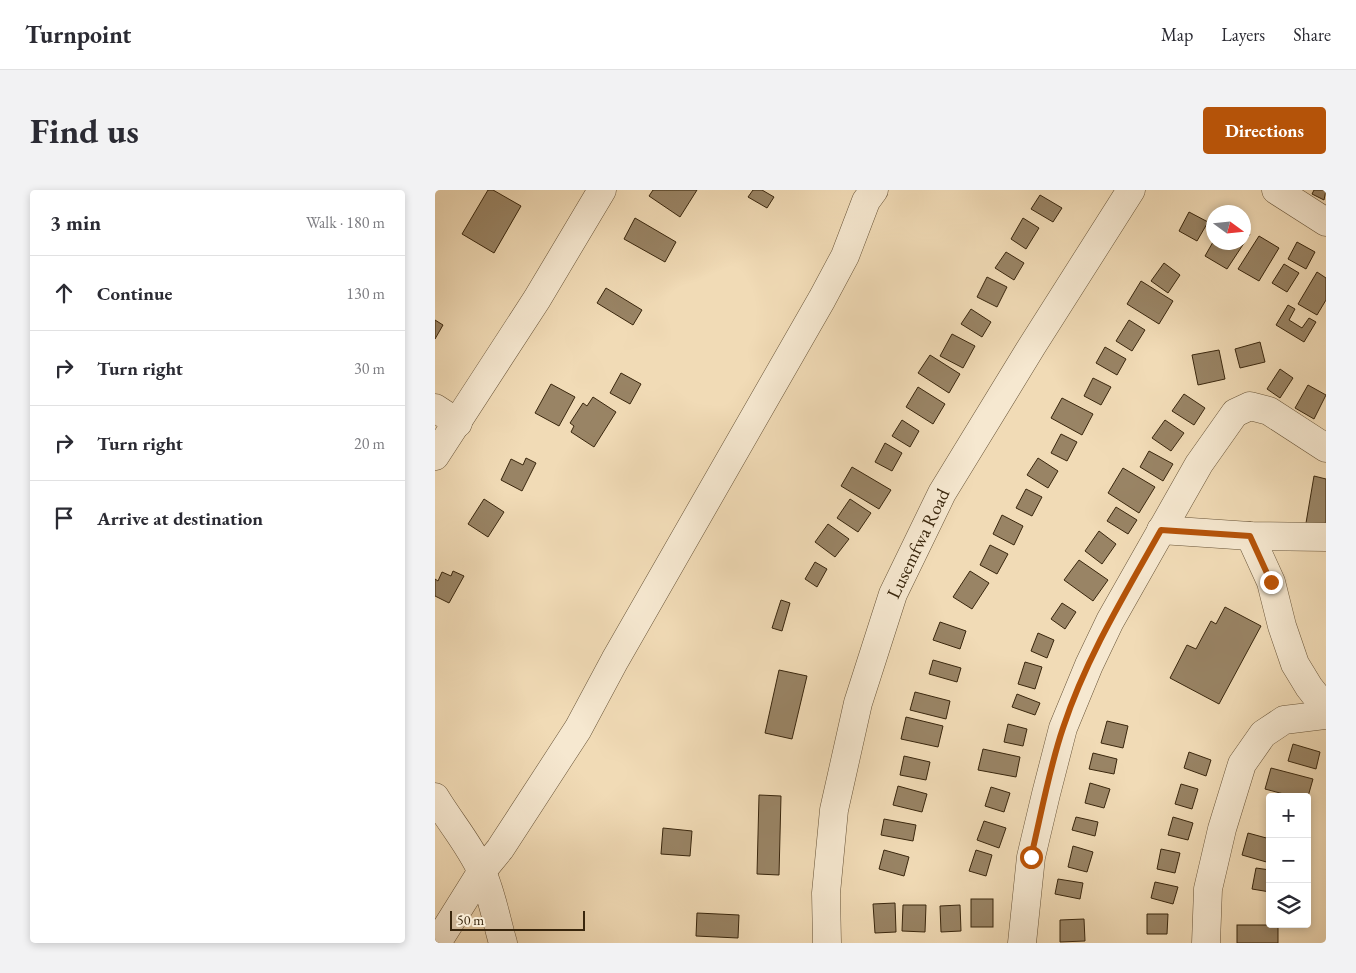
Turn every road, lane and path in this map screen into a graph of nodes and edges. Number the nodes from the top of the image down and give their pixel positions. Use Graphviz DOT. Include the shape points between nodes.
graph roads {
  1 [pos="602,190"];
  2 [pos="874,190"];
  3 [pos="894,190"];
  4 [pos="1131,190"];
  5 [pos="1276,190"];
  6 [pos="1326,222"];
  7 [pos="845,256"];
  8 [pos="435,408"];
  9 [pos="457,423"];
  10 [pos="1326,448"];
  11 [pos="435,456"];
  12 [pos="1161,530"];
  13 [pos="1250,536"];
  14 [pos="1326,537"];
  15 [pos="1326,709"];
  16 [pos="1326,715"];
  17 [pos="435,797"];
  18 [pos="482,871"];
  19 [pos="437,943"];
  20 [pos="503,943"];
  21 [pos="827,943"];
  22 [pos="1022,943"];
  23 [pos="1206,943"];
  1 -- 9 [label="street"];
  2 -- 7 [label="street" via="866,201"];
  3 -- 7 [label="street" via="872,224"];
  4 -- 21 [label="street, Lusemfwa Road" via="943,493 893,594 858,703 834,810 826,893"];
  5 -- 6 [label="street"];
  7 -- 18 [label="street" via="578,729 505,842"];
  8 -- 9 [label="street"];
  9 -- 11 [label="street"];
  10 -- 12 [label="street" via="1269,411 1250,406 1235,413 1199,464"];
  12 -- 13 [label="street"];
  12 -- 22 [label="street" via="1110,621 1063,728 1031,857"];
  13 -- 14 [label="street"];
  13 -- 15 [label="street" via="1271,582 1295,664"];
  16 -- 23 [label="street" via="1284,720 1263,734 1242,764 1208,890"];
  17 -- 18 [label="street"];
  18 -- 19 [label="street"];
  18 -- 20 [label="street"];
}
